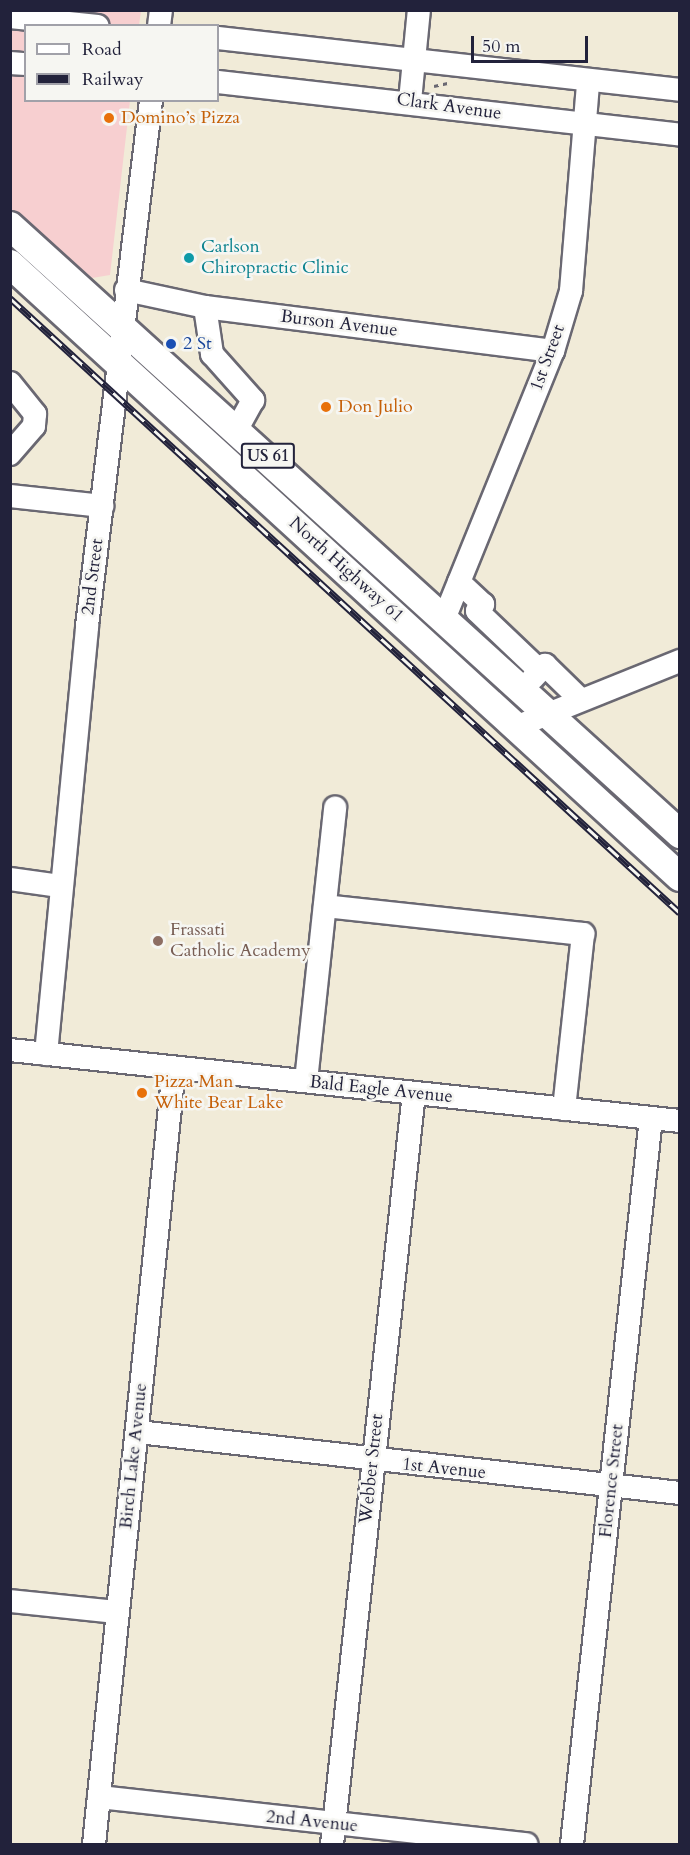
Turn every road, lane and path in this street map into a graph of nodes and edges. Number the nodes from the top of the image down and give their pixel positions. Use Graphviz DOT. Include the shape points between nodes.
graph roads {
  1 [pos="419,10"];
  2 [pos="20,15"];
  3 [pos="84,24"];
  4 [pos="219,38"];
  5 [pos="414,59"];
  6 [pos="219,82"];
  7 [pos="588,82"];
  8 [pos="680,90"];
  9 [pos="410,101"];
  10 [pos="151,102"];
  11 [pos="583,126"];
  12 [pos="680,135"];
  13 [pos="10,226"];
  14 [pos="10,264"];
  15 [pos="126,290"];
  16 [pos="205,307"];
  17 [pos="125,325"];
  18 [pos="553,351"];
  19 [pos="122,365"];
  20 [pos="10,383"];
  21 [pos="238,428"];
  22 [pos="10,454"];
  23 [pos="10,496"];
  24 [pos="102,506"];
  25 [pos="459,582"];
  26 [pos="444,619"];
  27 [pos="680,661"];
  28 [pos="531,680"];
  29 [pos="581,700"];
  30 [pos="550,712"];
  31 [pos="518,726"];
  32 [pos="335,808"];
  33 [pos="680,834"];
  34 [pos="680,877"];
  35 [pos="10,879"];
  36 [pos="60,886"];
  37 [pos="325,906"];
  38 [pos="10,1050"];
  39 [pos="46,1054"];
  40 [pos="174,1068"];
  41 [pos="306,1081"];
  42 [pos="414,1093"];
  43 [pos="564,1109"];
  44 [pos="651,1118"];
  45 [pos="680,1121"];
  46 [pos="138,1432"];
  47 [pos="373,1462"];
  48 [pos="611,1486"];
  49 [pos="680,1493"];
  50 [pos="10,1601"];
  51 [pos="117,1612"];
  52 [pos="99,1797"];
  53 [pos="333,1835"];
  54 [pos="94,1845"];
  55 [pos="526,1845"];
  56 [pos="572,1845"];
  1 -- 5 [label="street"];
  2 -- 3 [label="street"];
  4 -- 5 [label="street"];
  5 -- 7 [label="street"];
  5 -- 9 [label="street"];
  6 -- 9 [label="street, Clark Avenue"];
  7 -- 8 [label="street"];
  7 -- 11 [label="street, 1st Street"];
  9 -- 11 [label="street, Clark Avenue"];
  10 -- 15 [label="street, 2nd Street"];
  11 -- 12 [label="street, Clark Avenue"];
  11 -- 18 [label="street, 1st Street" via="571,291"];
  13 -- 17 [label="main road, North Highway 61 / US 61"];
  14 -- 19 [label="main road, North Highway 61 / US 61"];
  15 -- 16 [label="street, Burson Avenue"];
  15 -- 17 [label="street, 2nd Street"];
  16 -- 18 [label="street, Burson Avenue"];
  16 -- 21 [label="street" via="212,354 253,400 253,410"];
  17 -- 19 [label="street, 2nd Street"];
  17 -- 21 [label="main road, North Highway 61 / US 61"];
  18 -- 25 [label="street, 1st Street"];
  19 -- 24 [label="street, 2nd Street"];
  19 -- 31 [label="main road, North Highway 61 / US 61"];
  20 -- 22 [label="street" via="35,414 34,426"];
  21 -- 26 [label="main road, North Highway 61 / US 61"];
  23 -- 24 [label="street"];
  24 -- 36 [label="street, 2nd Street"];
  25 -- 26 [label="street, 1st Street"];
  25 -- 28 [label="street" via="483,604 477,612"];
  26 -- 28 [label="main road, North Highway 61 / US 61"];
  27 -- 29 [label="street"];
  28 -- 29 [label="street" via="545,665"];
  28 -- 30 [label="main road, North Highway 61 / US 61"];
  29 -- 30 [label="street"];
  30 -- 31 [label="street"];
  30 -- 33 [label="main road, North Highway 61 / US 61"];
  31 -- 34 [label="main road, North Highway 61 / US 61"];
  32 -- 37 [label="street"];
  35 -- 36 [label="street"];
  36 -- 39 [label="street, 2nd Street"];
  37 -- 41 [label="street"];
  37 -- 43 [label="street" via="583,934"];
  38 -- 39 [label="street, Bald Eagle Avenue"];
  39 -- 40 [label="street, Bald Eagle Avenue"];
  40 -- 41 [label="street, Bald Eagle Avenue"];
  40 -- 46 [label="street, Birch Lake Avenue"];
  41 -- 42 [label="street, Bald Eagle Avenue"];
  42 -- 43 [label="street, Bald Eagle Avenue"];
  42 -- 47 [label="street, Webber Street"];
  43 -- 44 [label="street, Bald Eagle Avenue"];
  44 -- 45 [label="street, Bald Eagle Avenue"];
  44 -- 48 [label="street, Florence Street"];
  46 -- 47 [label="street, 1st Avenue"];
  46 -- 51 [label="street, Birch Lake Avenue"];
  47 -- 48 [label="street, 1st Avenue"];
  47 -- 53 [label="street, Webber Street"];
  48 -- 49 [label="street, 1st Avenue"];
  48 -- 56 [label="street, Florence Street"];
  50 -- 51 [label="street"];
  51 -- 52 [label="street, Birch Lake Avenue"];
  52 -- 53 [label="street, 2nd Avenue"];
  52 -- 54 [label="street, Birch Lake Avenue"];
  53 -- 55 [label="street, 2nd Avenue"];
}
